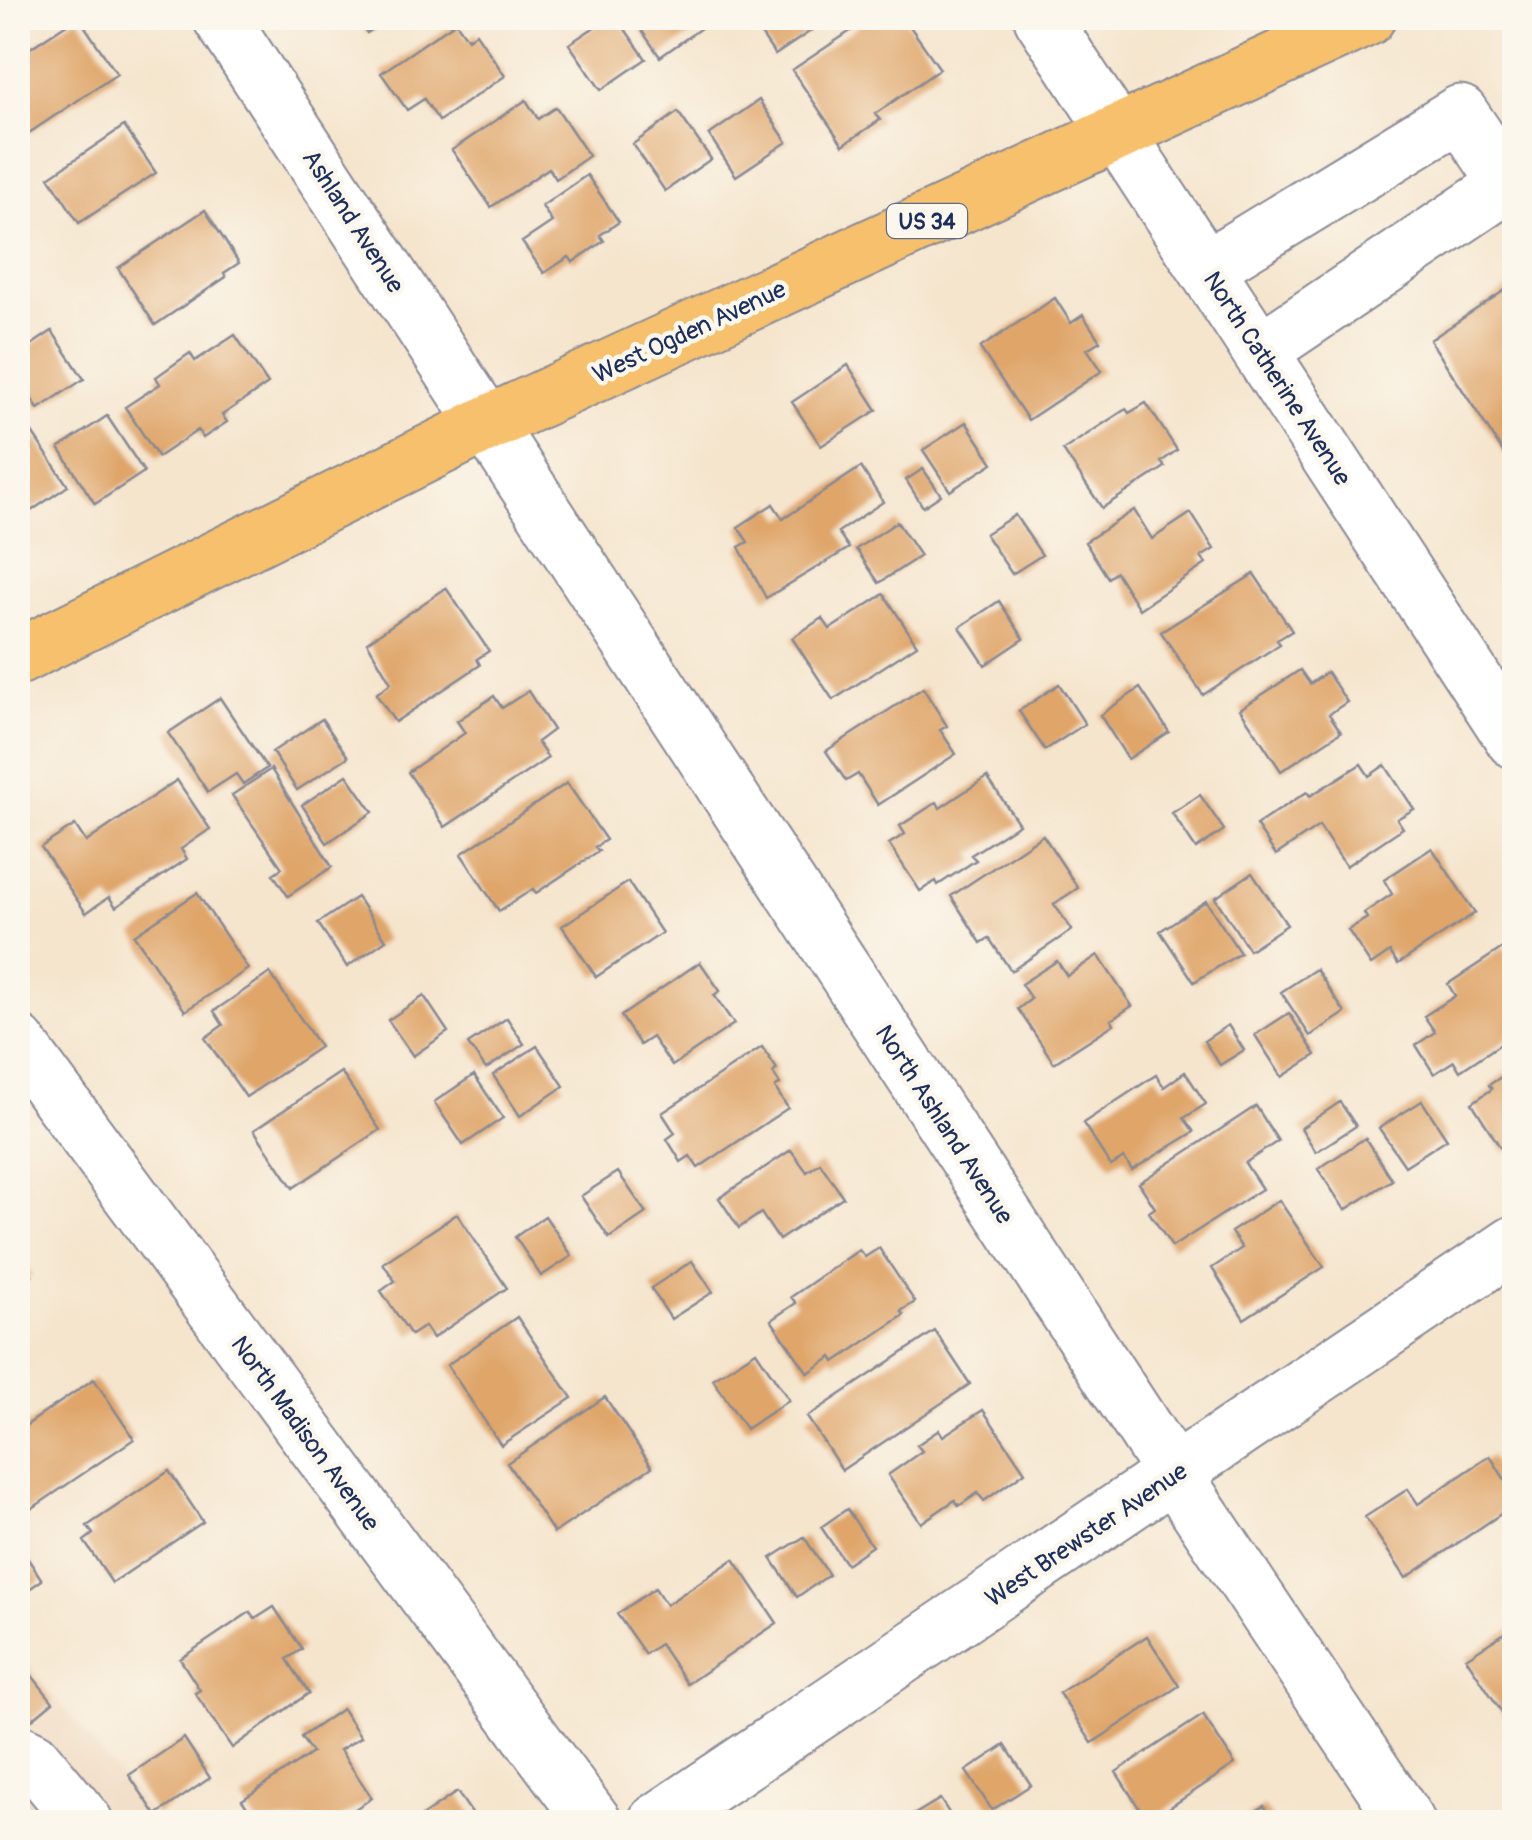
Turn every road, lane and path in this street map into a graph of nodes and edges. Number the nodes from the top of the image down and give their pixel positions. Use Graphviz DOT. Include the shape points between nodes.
graph roads {
  1 [pos="221,18"];
  2 [pos="1042,18"];
  3 [pos="1366,18"];
  4 [pos="1118,133"];
  5 [pos="1206,268"];
  6 [pos="1260,351"];
  7 [pos="487,424"];
  8 [pos="18,657"];
  9 [pos="1514,740"];
  10 [pos="18,1043"];
  11 [pos="1514,1244"];
  12 [pos="1174,1474"];
  13 [pos="18,1752"];
  14 [pos="85,1822"];
  15 [pos="594,1822"];
  16 [pos="656,1822"];
  17 [pos="1406,1822"];
  1 -- 7 [label="street, Ashland Avenue"];
  2 -- 4 [label="street, North Catherine Avenue"];
  3 -- 4 [label="main road, West Ogden Avenue / US 34"];
  4 -- 5 [label="street, North Catherine Avenue"];
  4 -- 7 [label="main road, West Ogden Avenue / US 34"];
  5 -- 6 [label="street, North Catherine Avenue"];
  5 -- 6 [label="street" via="1460,113 1508,184"];
  6 -- 9 [label="street, North Catherine Avenue"];
  7 -- 8 [label="main road, West Ogden Avenue / US 34"];
  7 -- 12 [label="street, North Ashland Avenue"];
  10 -- 15 [label="street, North Madison Avenue"];
  11 -- 12 [label="street, West Brewster Avenue"];
  12 -- 16 [label="street, West Brewster Avenue"];
  12 -- 17 [label="street, North Ashland Avenue"];
  13 -- 14 [label="street" via="33,1759"];
}
